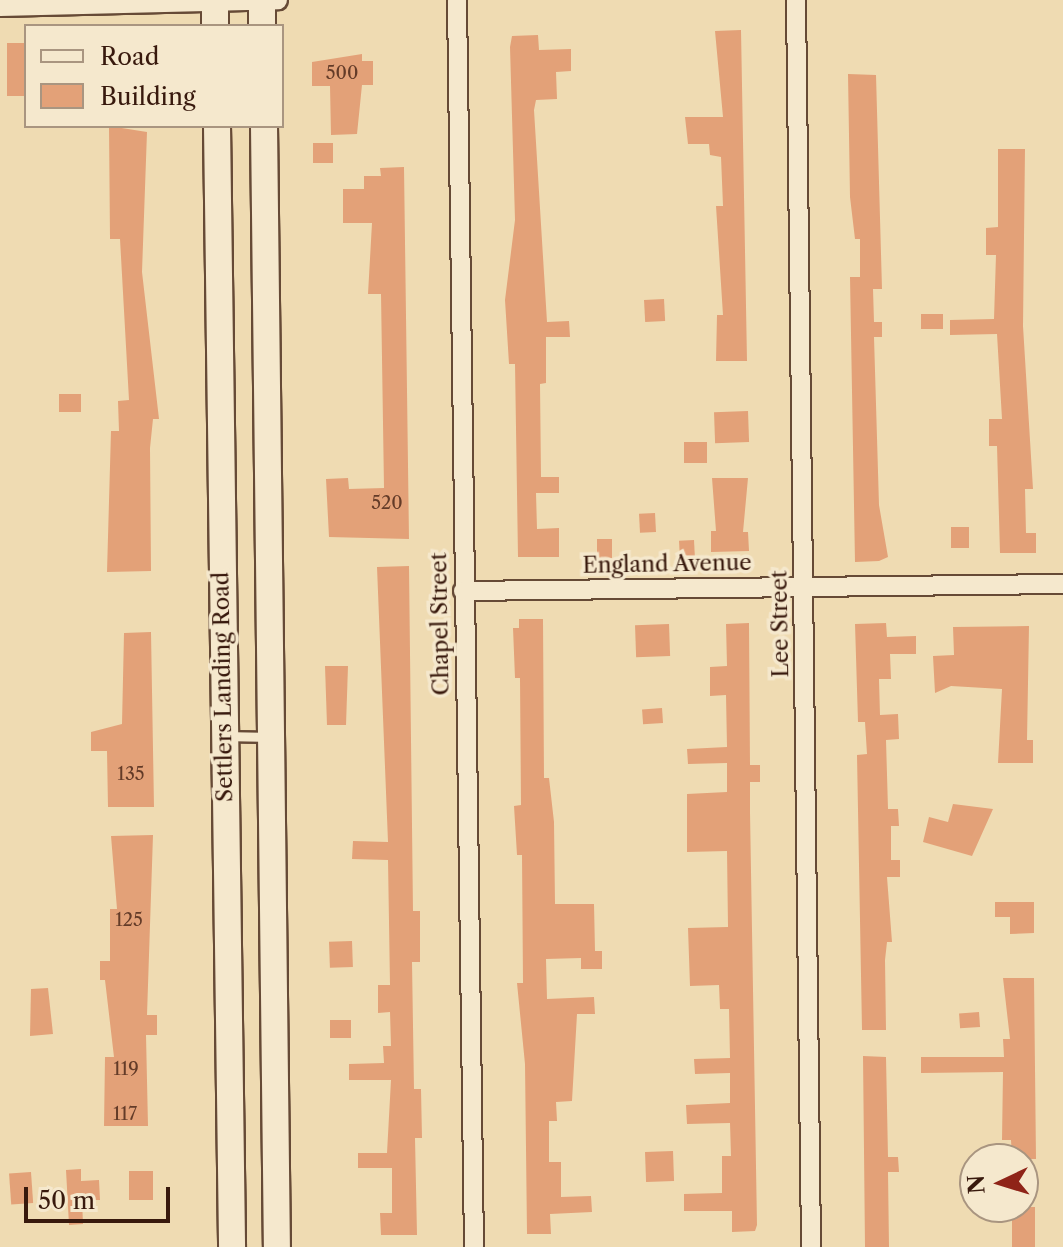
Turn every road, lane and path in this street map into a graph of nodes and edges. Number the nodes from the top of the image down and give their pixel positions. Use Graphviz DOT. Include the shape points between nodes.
graph roads {
  1 [pos="262,0"];
  2 [pos="278,0"];
  3 [pos="457,0"];
  4 [pos="796,0"];
  5 [pos="0,7"];
  6 [pos="215,9"];
  7 [pos="262,24"];
  8 [pos="217,128"];
  9 [pos="264,128"];
  10 [pos="1063,584"];
  11 [pos="803,586"];
  12 [pos="463,591"];
  13 [pos="224,736"];
  14 [pos="271,737"];
  15 [pos="232,1247"];
  16 [pos="277,1247"];
  17 [pos="474,1247"];
  18 [pos="811,1247"];
  1 -- 2 [label="street"];
  1 -- 6 [label="street"];
  1 -- 7 [label="main road"];
  3 -- 12 [label="street, Chapel Street"];
  4 -- 11 [label="street, Lee Street"];
  5 -- 6 [label="street"];
  8 -- 13 [label="main road, Settlers Landing Road"];
  9 -- 14 [label="main road"];
  10 -- 11 [label="street, England Avenue"];
  11 -- 12 [label="street, England Avenue"];
  11 -- 18 [label="street, Lee Street"];
  12 -- 17 [label="street, Chapel Street"];
  13 -- 14 [label="lane"];
  13 -- 15 [label="main road, Settlers Landing Road"];
  14 -- 16 [label="main road"];
}
